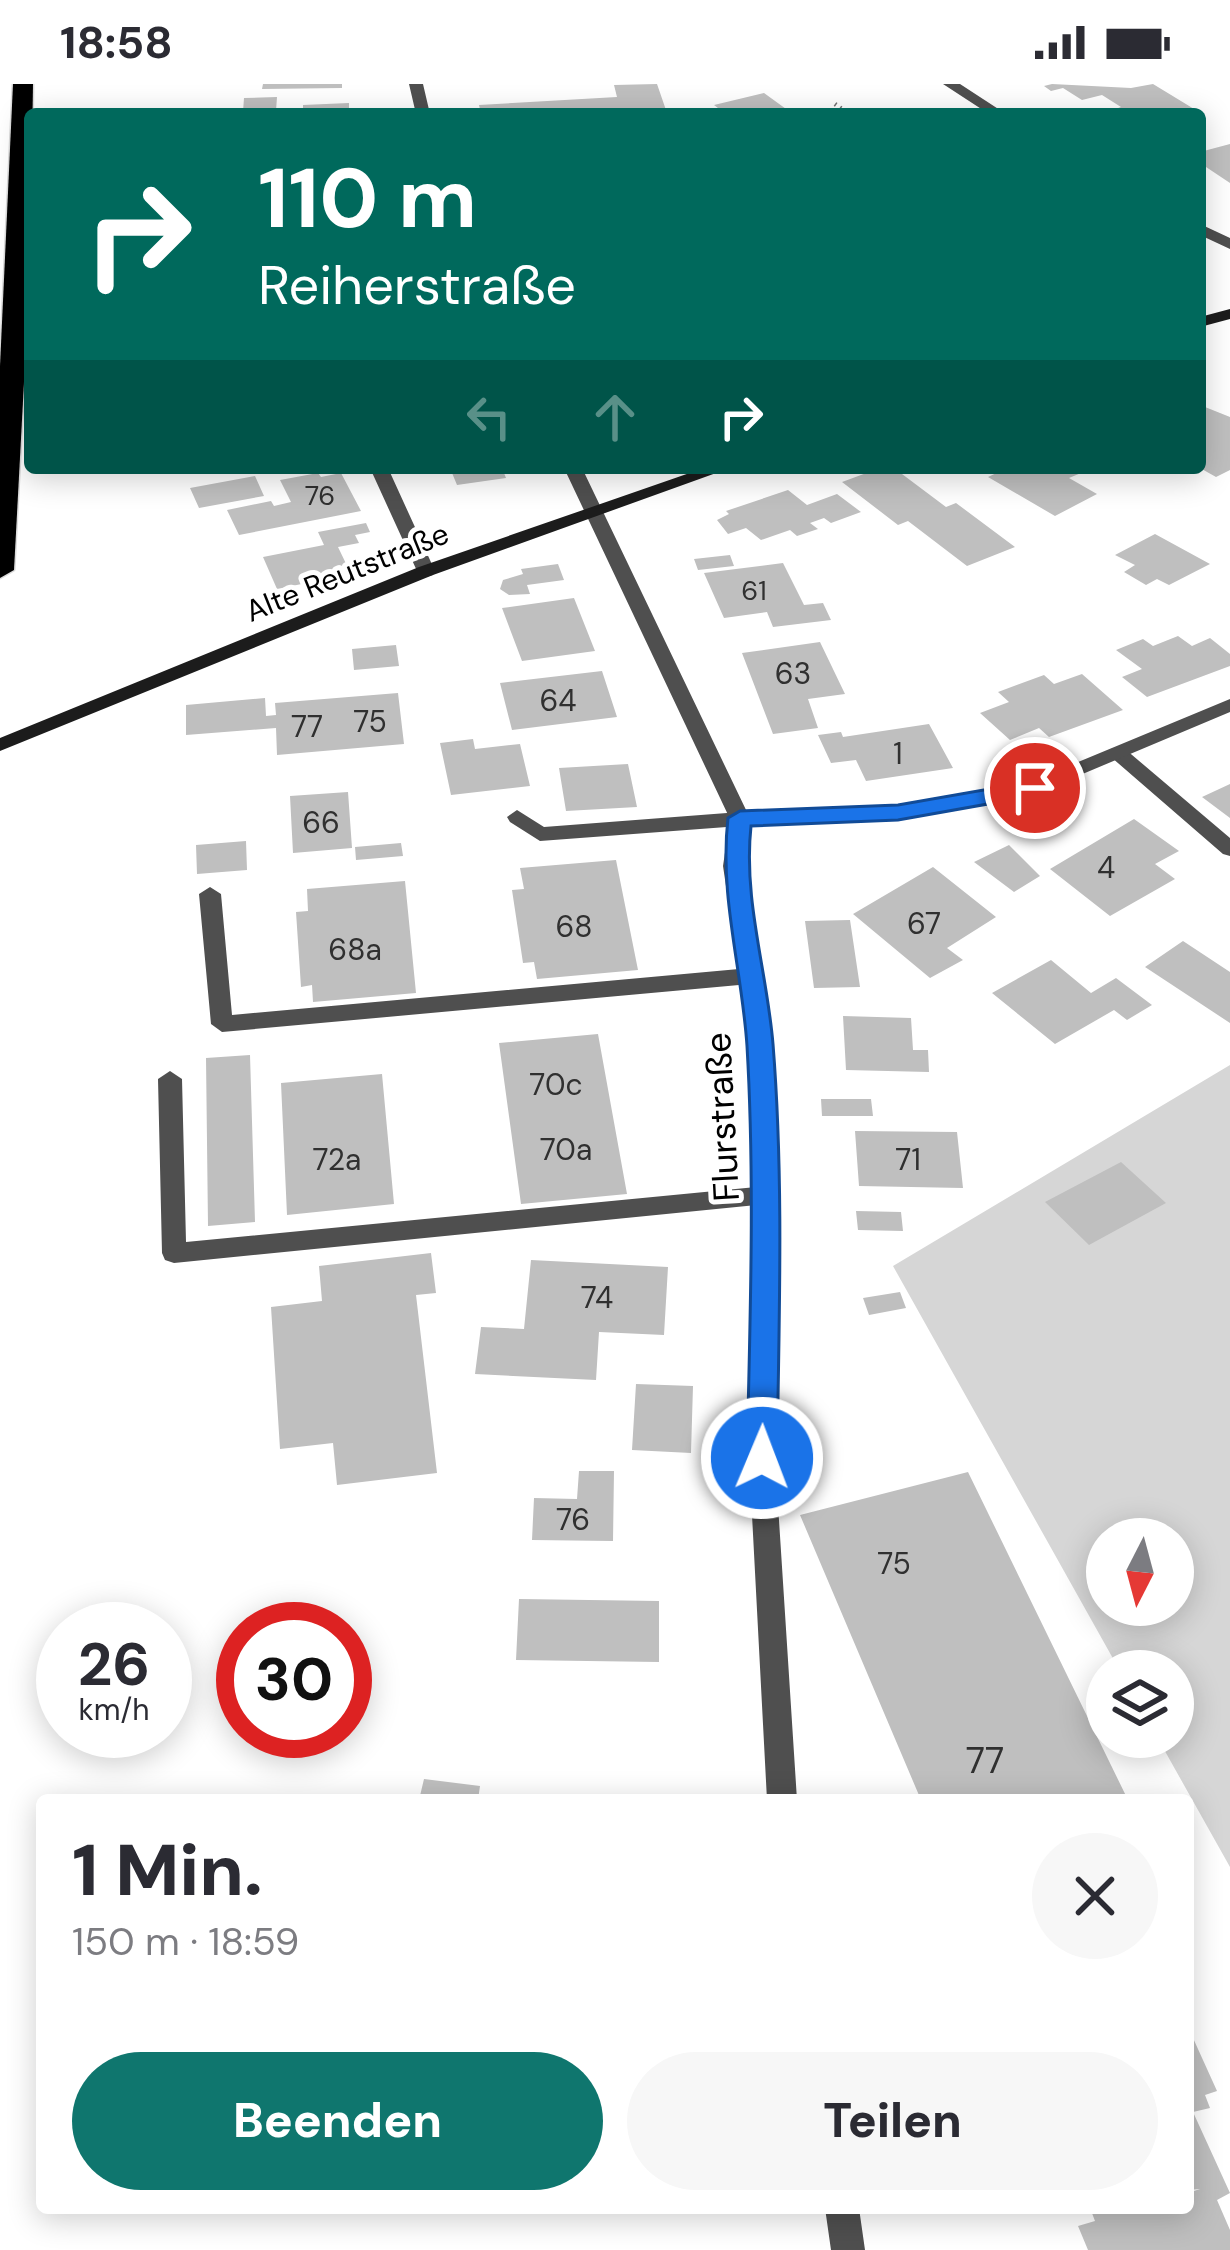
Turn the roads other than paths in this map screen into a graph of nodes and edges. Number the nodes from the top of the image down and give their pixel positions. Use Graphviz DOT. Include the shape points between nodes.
graph roads {
  1 [pos="23,84"];
  2 [pos="950,84"];
  3 [pos="989,108"];
  4 [pos="383,474"];
  5 [pos="576,474"];
  6 [pos="703,474"];
  7 [pos="596,509"];
  8 [pos="0,570"];
  9 [pos="426,571"];
  10 [pos="1230,705"];
  11 [pos="0,745"];
  12 [pos="1118,753"];
  13 [pos="517,817"];
  14 [pos="740,818"];
  15 [pos="1230,849"];
  16 [pos="210,895"];
  17 [pos="750,976"];
  18 [pos="170,1079"];
  19 [pos="766,1195"];
  20 [pos="782,1794"];
  21 [pos="843,2214"];
  22 [pos="848,2250"];
  1 -- 8 [label="highway"];
  2 -- 3 [label="street"];
  4 -- 9 [label="street"];
  5 -- 7 [label="street, Flurstraße"];
  6 -- 7 [label="main road, Alte Reutstraße"];
  7 -- 9 [label="main road, Alte Reutstraße"];
  7 -- 14 [label="street, Flurstraße"];
  9 -- 11 [label="main road, Alte Reutstraße"];
  10 -- 12 [label="street"];
  12 -- 14 [label="street" via="1035,788 921,808"];
  12 -- 15 [label="street"];
  13 -- 14 [label="street" via="541,834"];
  14 -- 17 [label="street, Flurstraße" via="734,866"];
  16 -- 17 [label="street" via="222,1024"];
  17 -- 19 [label="street, Flurstraße"];
  18 -- 19 [label="street" via="174,1252"];
  19 -- 20 [label="street, Flurstraße" via="762,1458"];
  21 -- 22 [label="street"];
}
